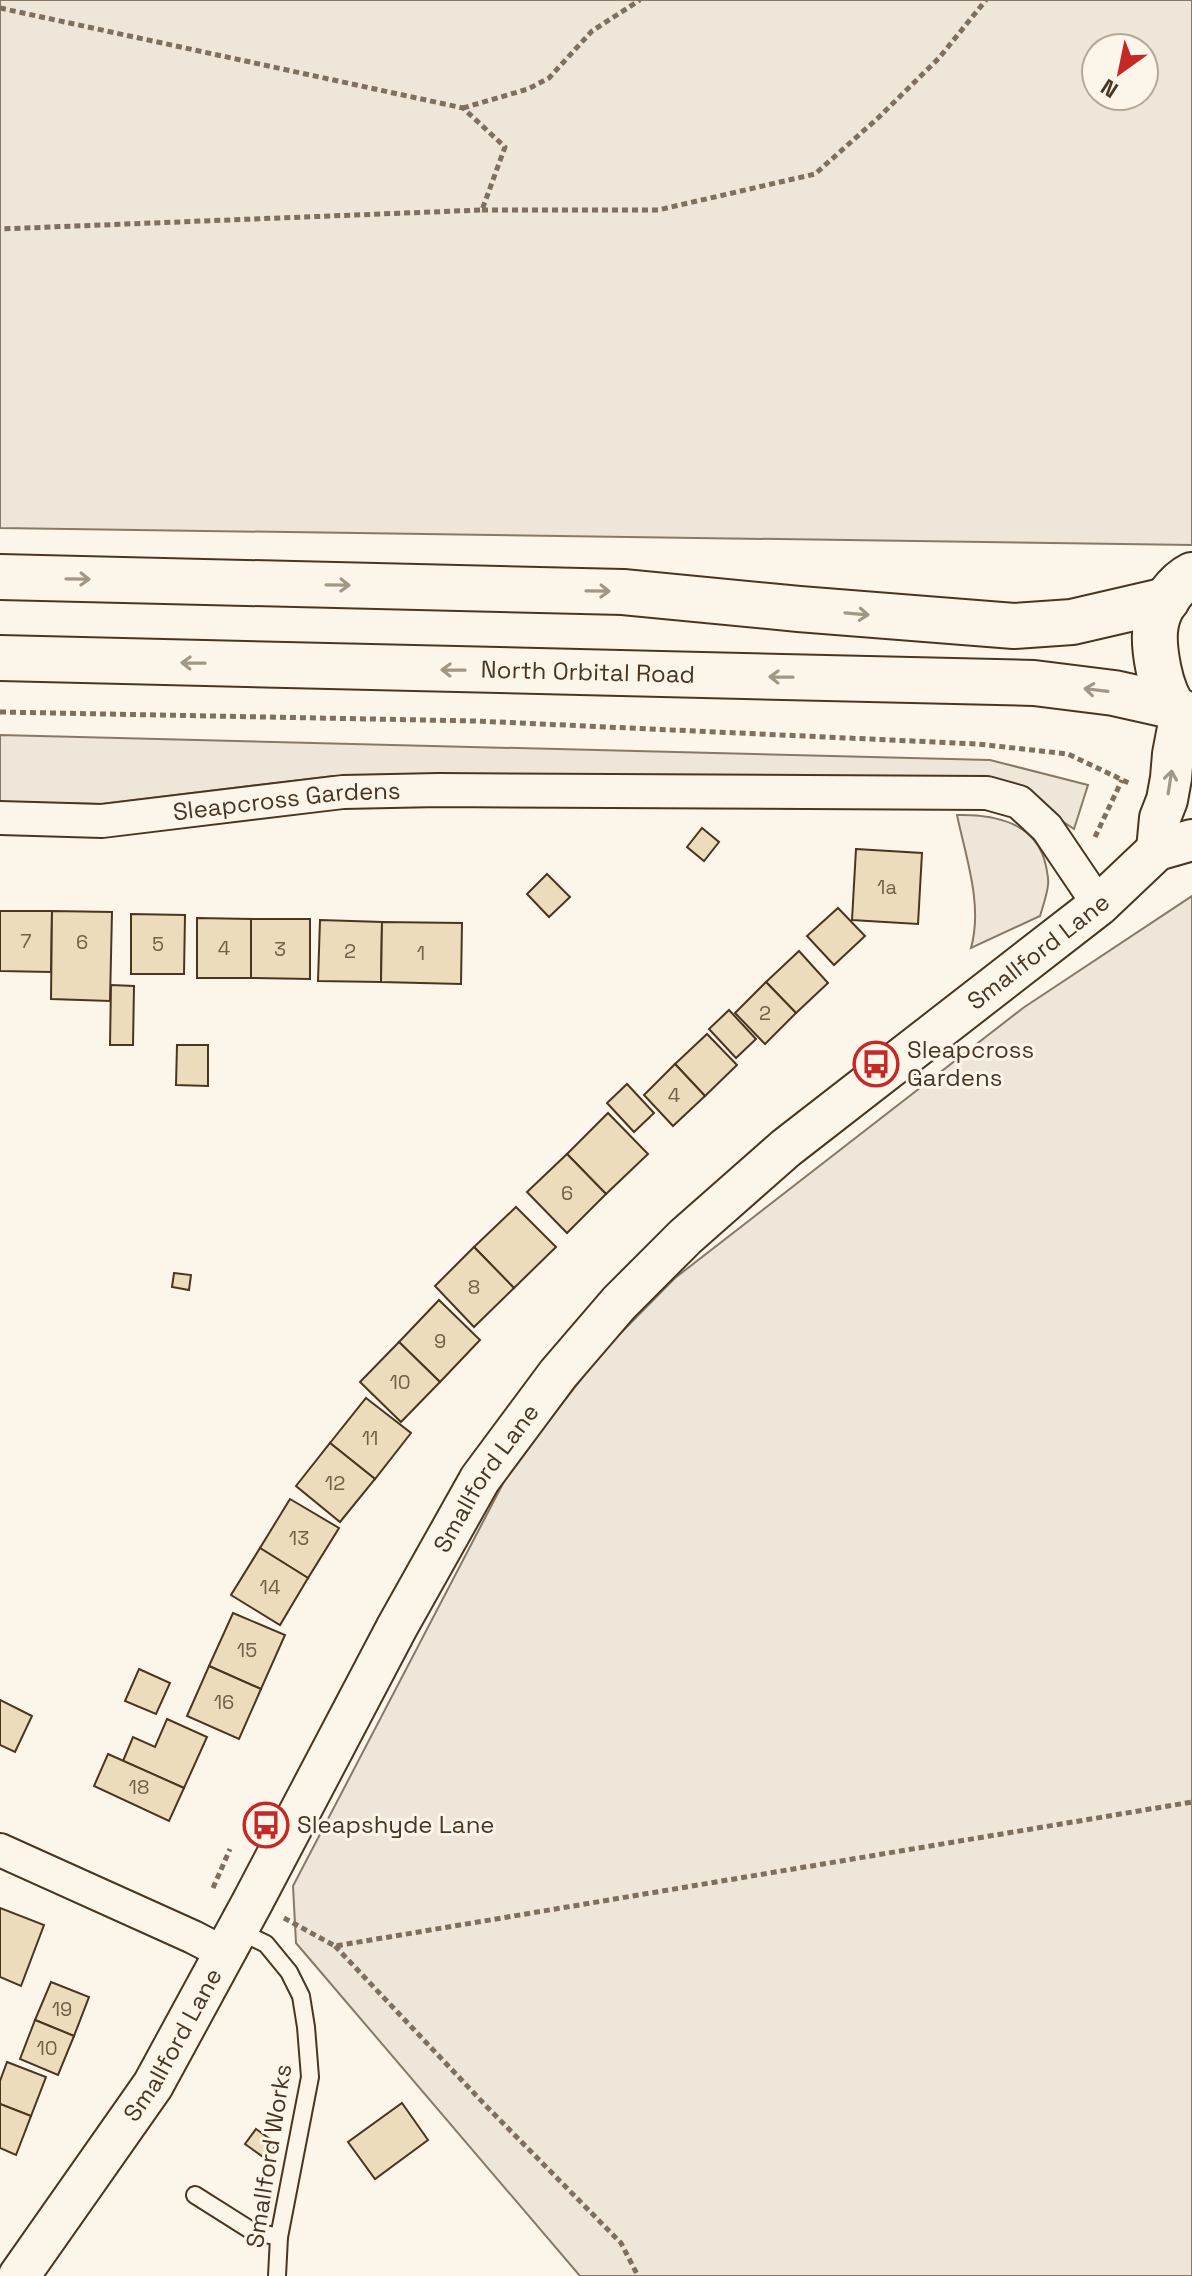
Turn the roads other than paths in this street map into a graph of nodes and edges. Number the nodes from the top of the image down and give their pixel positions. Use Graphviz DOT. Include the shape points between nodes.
graph roads {
  1 [pos="0,577"];
  2 [pos="1179,588"];
  3 [pos="0,658"];
  4 [pos="1182,712"];
  5 [pos="0,818"];
  6 [pos="1174,845"];
  7 [pos="1099,905"];
  8 [pos="0,1850"];
  9 [pos="238,1928"];
  10 [pos="195,2195"];
  11 [pos="279,2237"];
  12 [pos="19,2276"];
  13 [pos="277,2276"];
  1 -- 2 [label="highway, one-way" via="623,592 1014,626 1072,622"];
  2 -- 4 [label="highway" via="1156,623 1155,647 1158,672"];
  4 -- 3 [label="highway, North Orbital Road, one-way" via="1114,693 1034,683"];
  6 -- 4 [label="street, Smallford Lane, one-way" via="1160,818"];
  5 -- 7 [label="street, Sleapcross Gardens" via="102,821 343,792 987,793 1019,802 1047,828"];
  6 -- 7 [label="street, Smallford Lane"];
  7 -- 9 [label="street, Smallford Lane" via="786,1148 685,1237 558,1374 480,1479"];
  8 -- 9 [label="street" via="193,1937"];
  9 -- 11 [label="lane, Smallford Works" via="266,1944 289,1972 301,1996 306,2027 310,2077"];
  9 -- 12 [label="street, Smallford Lane" via="153,2085"];
  10 -- 11 [label="lane" via="252,2231"];
  11 -- 13 [label="lane, Smallford Works"];
}
